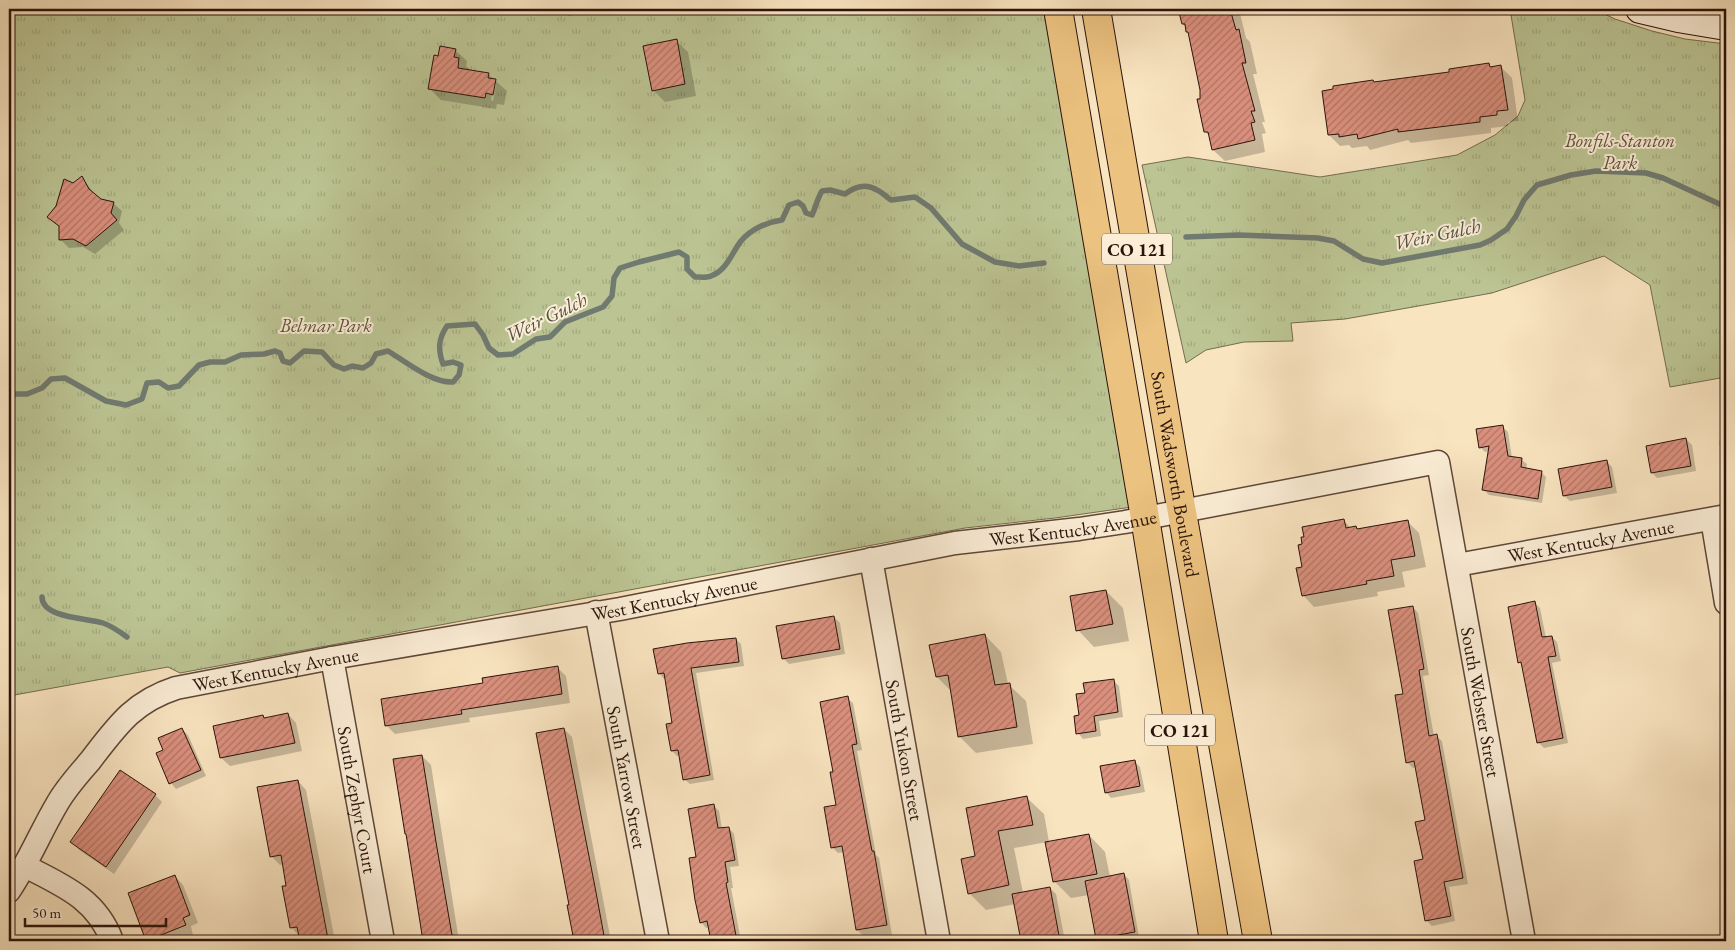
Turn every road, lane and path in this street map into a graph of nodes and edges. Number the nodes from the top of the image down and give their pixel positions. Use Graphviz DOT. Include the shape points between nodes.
graph roads {
  1 [pos="1058,9"];
  2 [pos="1096,9"];
  3 [pos="1640,9"];
  4 [pos="1726,26"];
  5 [pos="1438,462"];
  6 [pos="1181,511"];
  7 [pos="1146,518"];
  8 [pos="1719,518"];
  9 [pos="871,559"];
  10 [pos="1457,565"];
  11 [pos="1726,602"];
  12 [pos="596,612"];
  13 [pos="332,658"];
  14 [pos="25,866"];
  15 [pos="9,891"];
  16 [pos="112,941"];
  17 [pos="383,941"];
  18 [pos="658,941"];
  19 [pos="939,941"];
  20 [pos="1214,941"];
  21 [pos="1258,941"];
  22 [pos="1524,941"];
  1 -- 7 [label="main road, South Wadsworth Boulevard / CO 121"];
  2 -- 6 [label="main road, South Wadsworth Boulevard / CO 121"];
  3 -- 4 [label="street"];
  5 -- 6 [label="street, West Kentucky Avenue"];
  5 -- 10 [label="street, South Webster Street"];
  6 -- 7 [label="street, West Kentucky Avenue"];
  6 -- 21 [label="main road, South Wadsworth Boulevard / CO 121"];
  7 -- 9 [label="street, West Kentucky Avenue" via="955,543"];
  7 -- 20 [label="main road, South Wadsworth Boulevard / CO 121"];
  8 -- 10 [label="street, West Kentucky Avenue"];
  8 -- 11 [label="street"];
  9 -- 12 [label="street, West Kentucky Avenue"];
  9 -- 19 [label="street, South Yukon Street"];
  10 -- 22 [label="street, South Webster Street"];
  12 -- 13 [label="street, West Kentucky Avenue"];
  12 -- 18 [label="street, South Yarrow Street"];
  13 -- 14 [label="street, West Kentucky Avenue" via="188,685 154,696 139,705 119,724 65,792"];
  13 -- 17 [label="street, South Zephyr Court"];
  14 -- 15 [label="street, West Kentucky Avenue"];
  14 -- 16 [label="street" via="86,901 100,916"];
}
